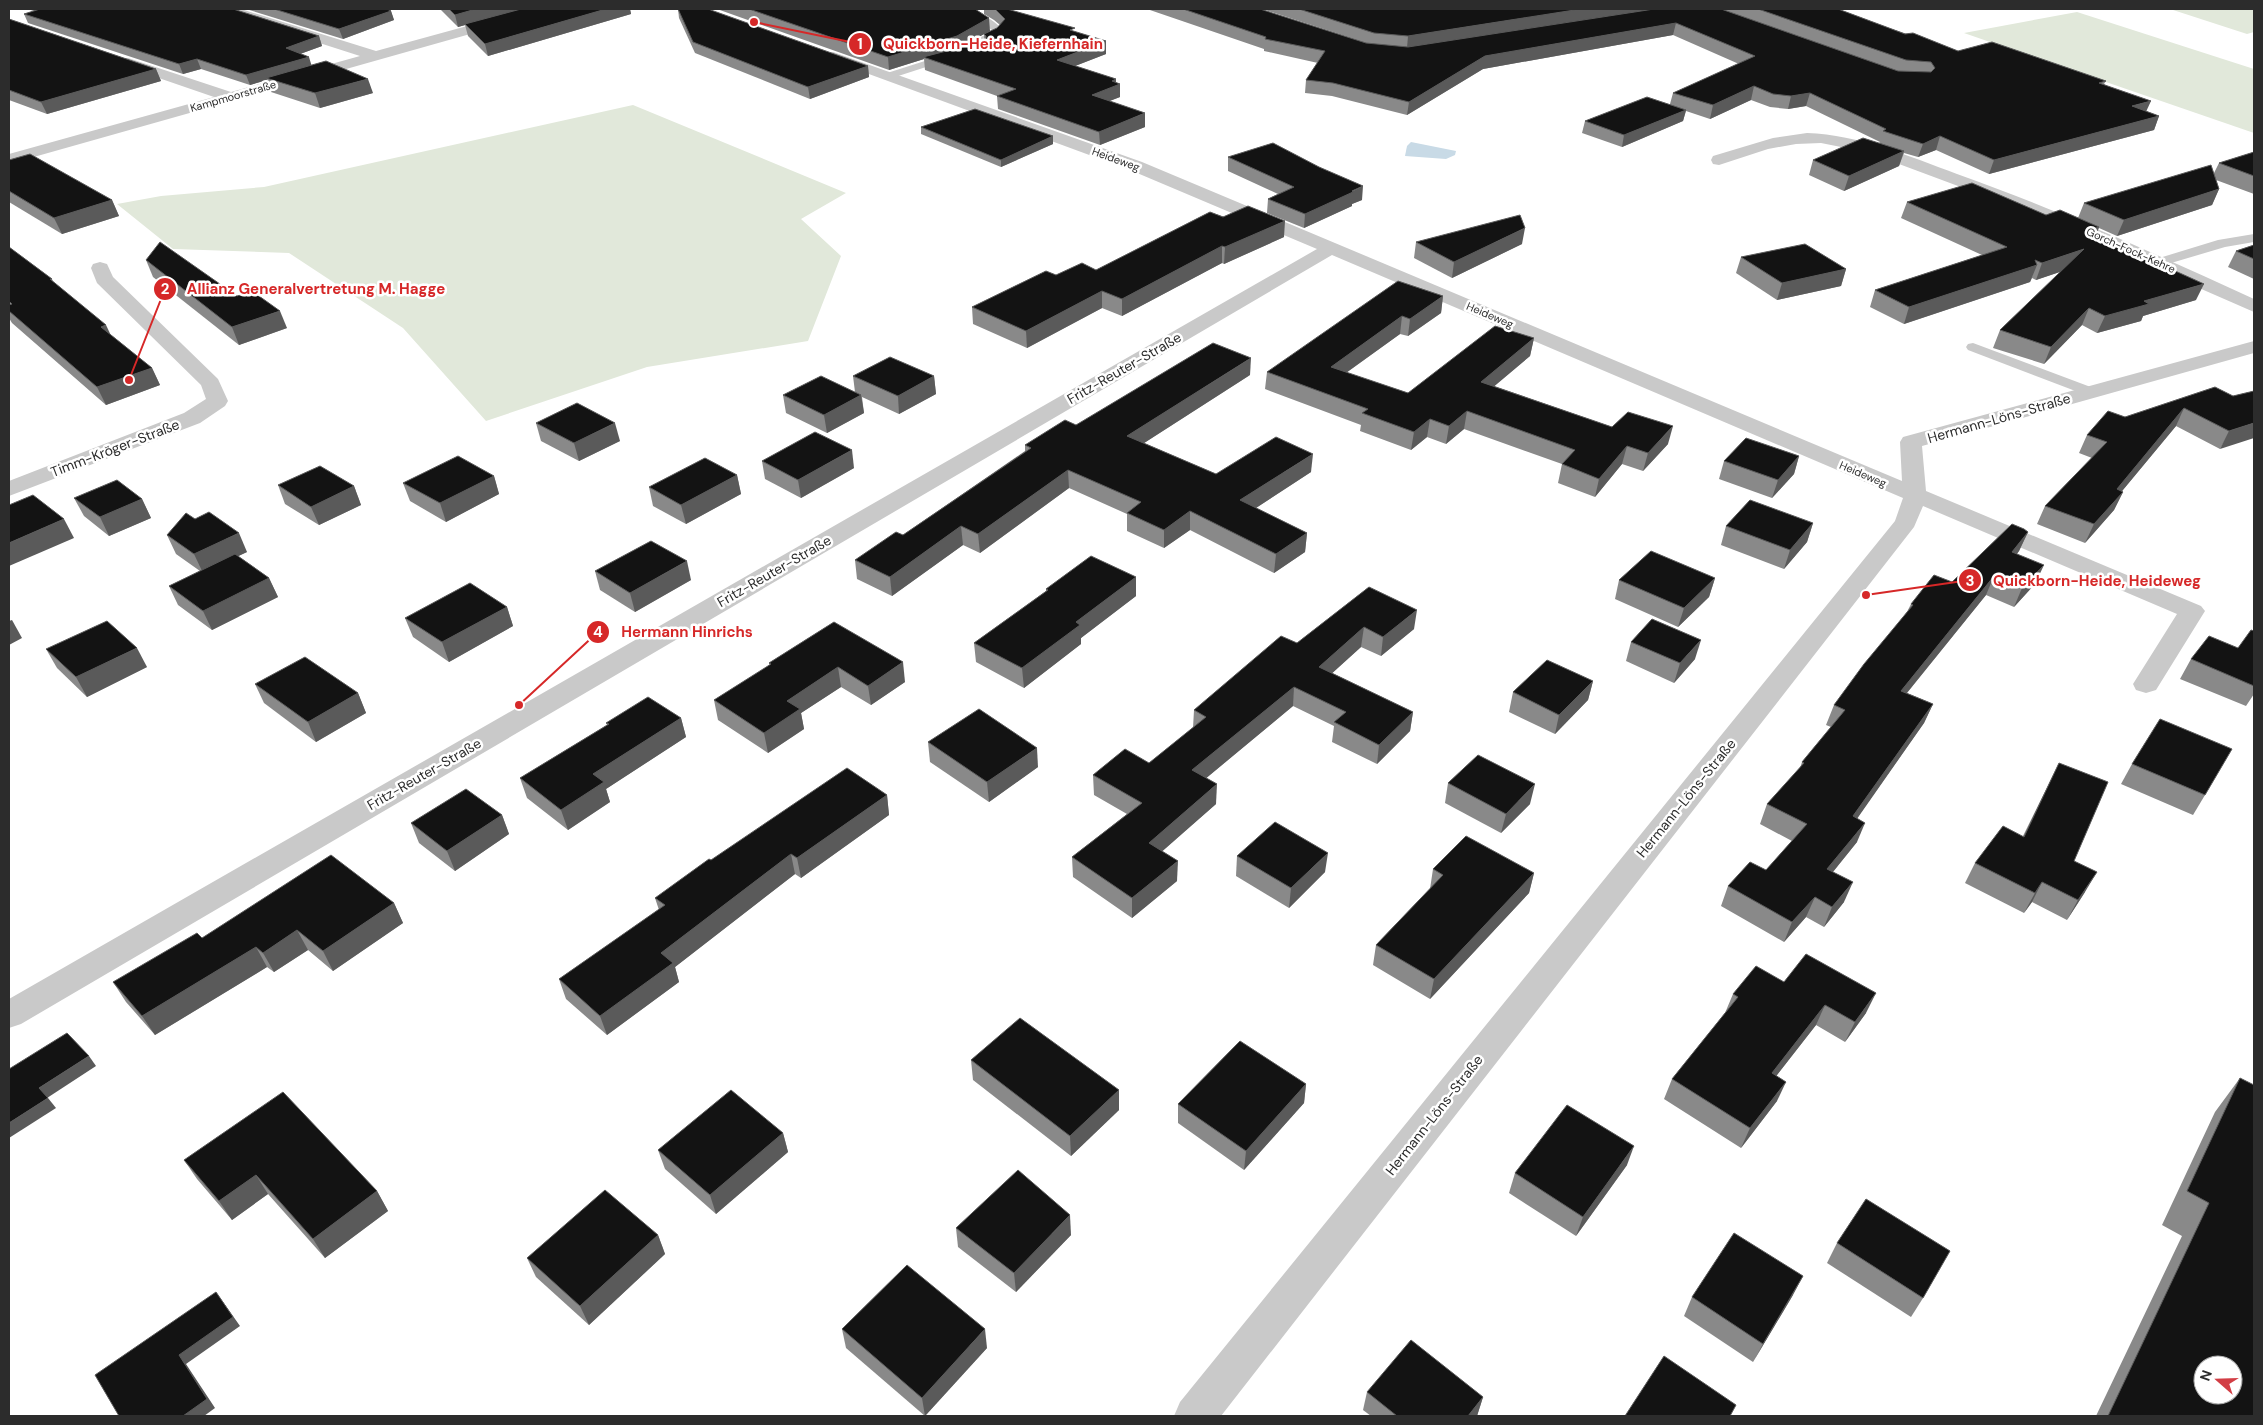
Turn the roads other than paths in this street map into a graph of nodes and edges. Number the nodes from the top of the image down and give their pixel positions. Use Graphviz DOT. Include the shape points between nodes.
graph roads {
  1 [pos="228,9"];
  2 [pos="543,9"];
  3 [pos="957,9"];
  4 [pos="981,50"];
  5 [pos="817,51"];
  6 [pos="961,53"];
  7 [pos="376,56"];
  8 [pos="110,57"];
  9 [pos="888,76"];
  10 [pos="230,97"];
  11 [pos="9,159"];
  12 [pos="1719,160"];
  13 [pos="2254,238"];
  14 [pos="1332,248"];
  15 [pos="2161,262"];
  16 [pos="100,268"];
  17 [pos="2254,306"];
  18 [pos="1973,347"];
  19 [pos="2254,347"];
  20 [pos="2091,392"];
  21 [pos="9,488"];
  22 [pos="1915,496"];
  23 [pos="2146,684"];
  24 [pos="9,1015"];
  25 [pos="1195,1416"];
  1 -- 7 [label="street"];
  2 -- 7 [label="street, Kampmoorstraße"];
  3 -- 6 [label="lane" via="983,18 1000,31"];
  4 -- 6 [label="lane"];
  5 -- 9 [label="street, Heideweg"];
  6 -- 9 [label="lane"];
  7 -- 10 [label="street, Kampmoorstraße"];
  8 -- 10 [label="street"];
  9 -- 14 [label="street, Heideweg" via="1136,166"];
  10 -- 11 [label="street, Kampmoorstraße"];
  12 -- 15 [label="street, Gorch-Fock-Kehre" via="1772,144 1807,138 1829,140 1907,160 2066,221"];
  13 -- 15 [label="lane" via="2223,242"];
  14 -- 22 [label="street, Heideweg"];
  14 -- 24 [label="street, Fritz-Reuter-Straße"];
  15 -- 17 [label="street, Gorch-Fock-Kehre"];
  16 -- 21 [label="street, Timm-Kröger-Straße" via="104,279 211,383 217,401 192,418"];
  18 -- 20 [label="lane"];
  19 -- 20 [label="street, Hermann-Löns-Straße"];
  20 -- 22 [label="street, Hermann-Löns-Straße" via="1912,442"];
  22 -- 23 [label="street, Heideweg" via="2192,611"];
  22 -- 25 [label="street, Hermann-Löns-Straße" via="1906,522"];
}
